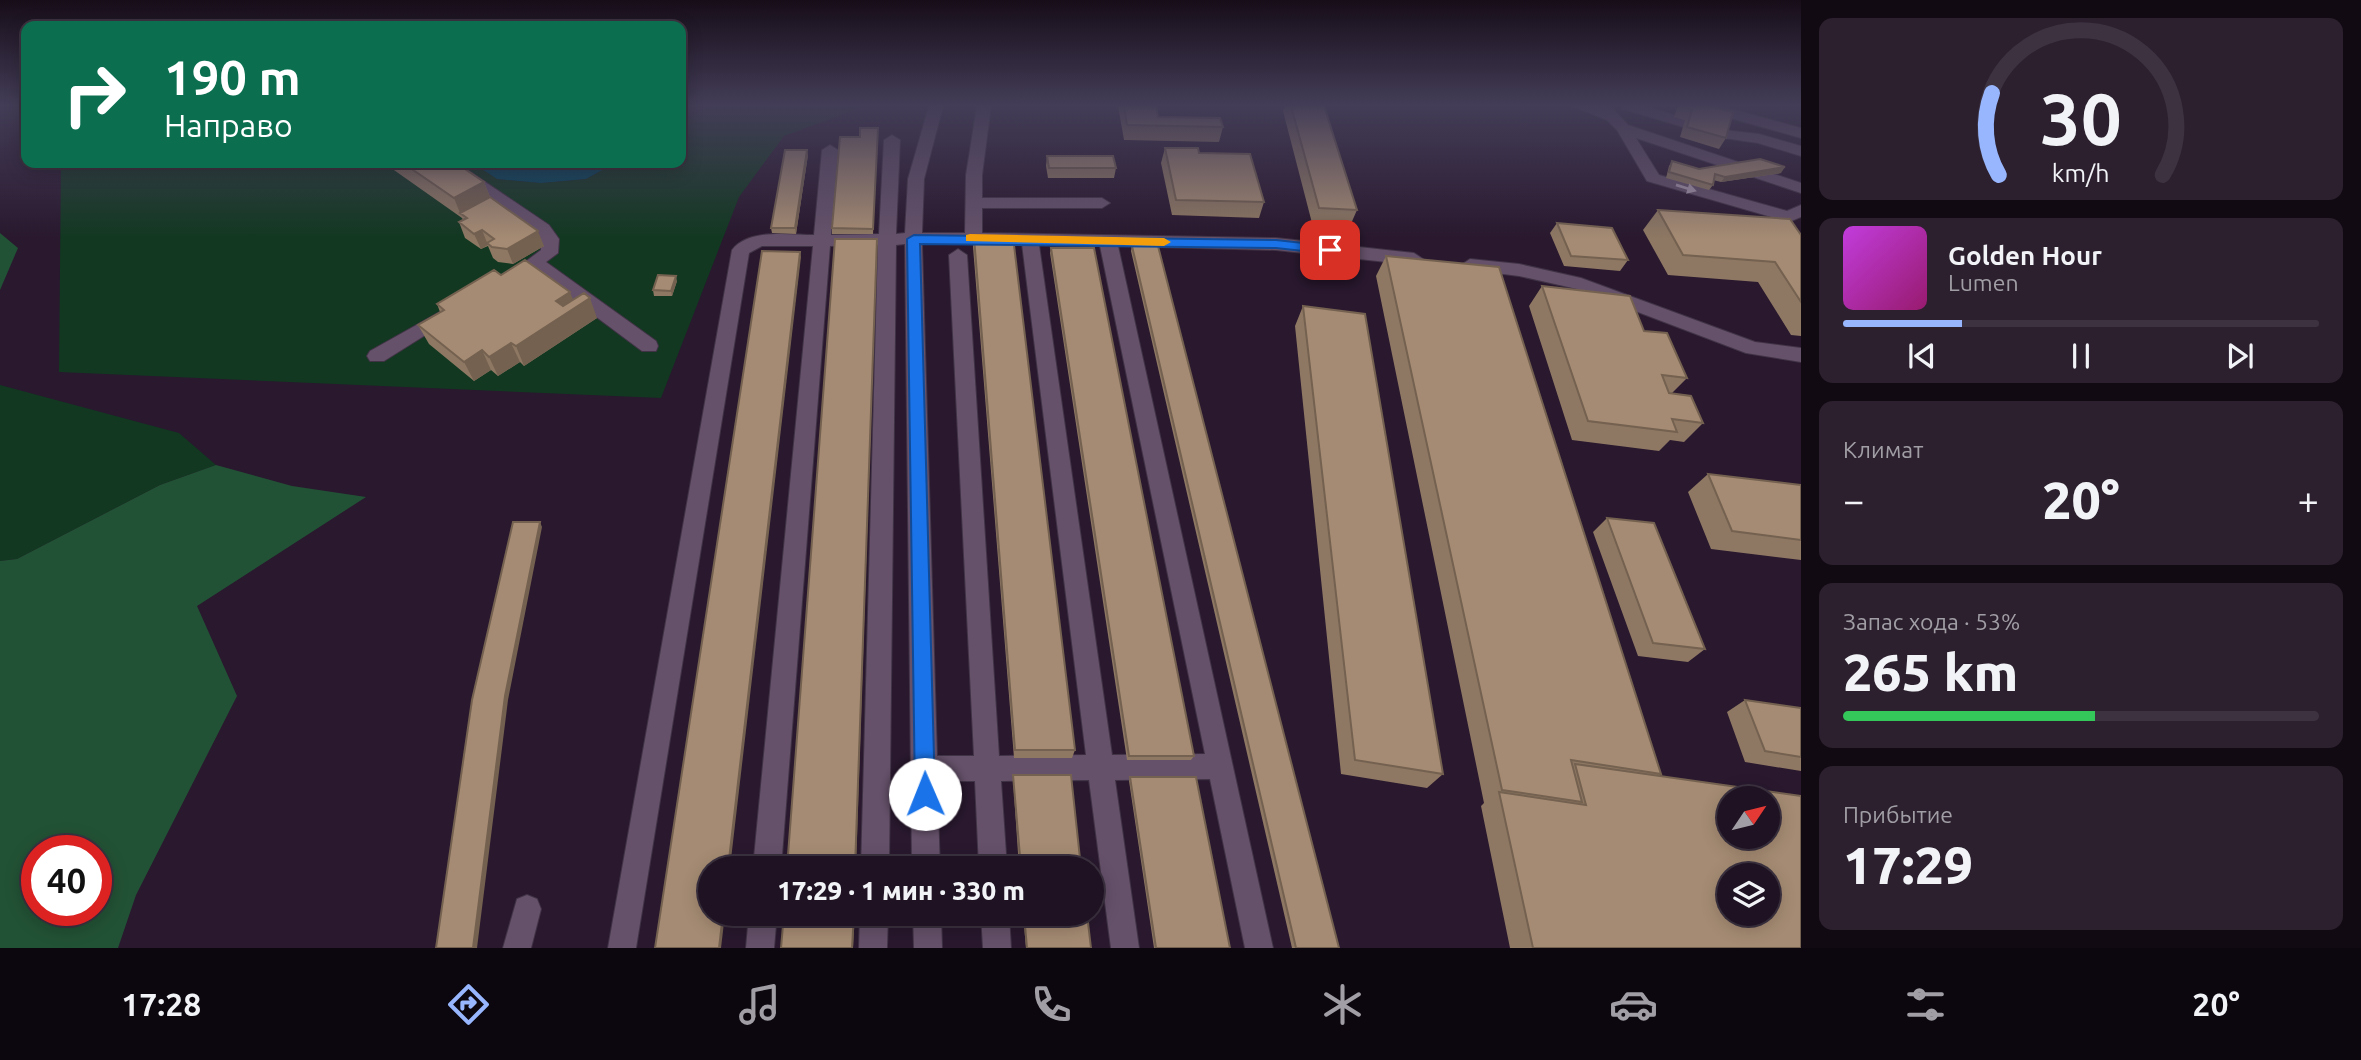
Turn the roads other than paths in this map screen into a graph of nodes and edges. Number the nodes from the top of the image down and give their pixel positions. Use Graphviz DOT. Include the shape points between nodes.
graph roads {
  1 [pos="830,150"];
  2 [pos="891,150"];
  3 [pos="924,150"];
  4 [pos="977,150"];
  5 [pos="1634,150"];
  6 [pos="1703,150"];
  7 [pos="454,168"];
  8 [pos="1801,188"];
  9 [pos="974,203"];
  10 [pos="1102,203"];
  11 [pos="1801,210"];
  12 [pos="914,239"];
  13 [pos="1030,239"];
  14 [pos="887,240"];
  15 [pos="1108,241"];
  16 [pos="824,242"];
  17 [pos="965,246"];
  18 [pos="456,309"];
  19 [pos="649,346"];
  20 [pos="1801,355"];
  21 [pos="377,356"];
  22 [pos="1220,766"];
  23 [pos="1100,767"];
  24 [pos="987,768"];
  25 [pos="924,769"];
  26 [pos="768,856"];
  27 [pos="875,856"];
  28 [pos="926,856"];
  29 [pos="992,856"];
  30 [pos="527,909"];
  31 [pos="762,926"];
  32 [pos="874,926"];
  33 [pos="927,926"];
  34 [pos="996,926"];
  35 [pos="517,948"];
  36 [pos="622,948"];
  37 [pos="760,948"];
  38 [pos="873,948"];
  39 [pos="928,948"];
  40 [pos="997,948"];
  41 [pos="1125,948"];
  42 [pos="1259,948"];
  1 -- 16 [label="street"];
  2 -- 14 [label="street"];
  3 -- 12 [label="street" via="916,179"];
  4 -- 9 [label="street"];
  5 -- 11 [label="street, one-way" via="1653,178 1789,217"];
  6 -- 8 [label="street"];
  7 -- 19 [label="street" via="543,229 550,239 549,253 529,266"];
  9 -- 10 [label="street"];
  9 -- 17 [label="street"];
  12 -- 14 [label="street"];
  12 -- 17 [label="street"];
  12 -- 25 [label="street"];
  13 -- 15 [label="street"];
  13 -- 17 [label="street"];
  13 -- 23 [label="street"];
  14 -- 16 [label="street"];
  14 -- 27 [label="street"];
  15 -- 20 [label="street" via="1276,244 1519,271 1581,284 1753,348"];
  15 -- 22 [label="street"];
  16 -- 26 [label="street"];
  16 -- 36 [label="street" via="762,241 741,250"];
  17 -- 24 [label="street"];
  18 -- 21 [label="street"];
  22 -- 23 [label="street"];
  22 -- 42 [label="street"];
  23 -- 24 [label="street"];
  23 -- 41 [label="street"];
  24 -- 25 [label="street"];
  24 -- 29 [label="street"];
  25 -- 28 [label="street"];
  30 -- 35 [label="street"];
  31 -- 37 [label="street"];
  32 -- 38 [label="street"];
  33 -- 39 [label="street"];
  34 -- 40 [label="street"];
}
